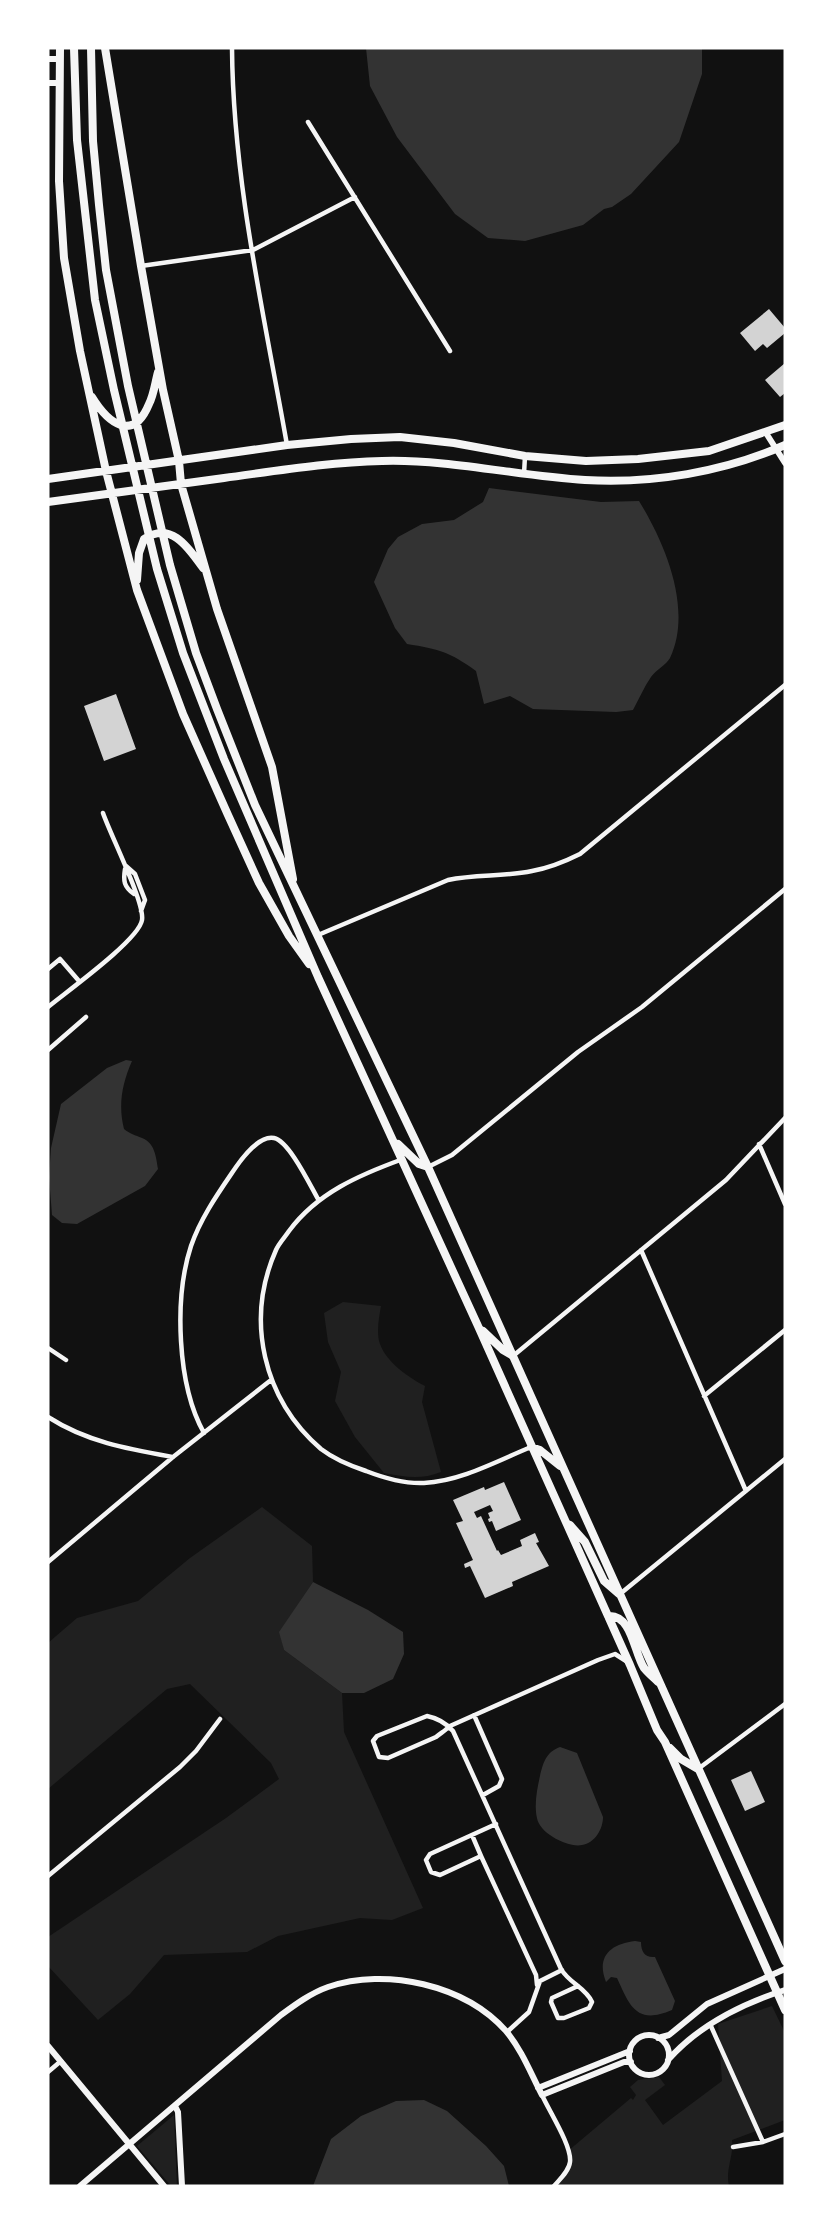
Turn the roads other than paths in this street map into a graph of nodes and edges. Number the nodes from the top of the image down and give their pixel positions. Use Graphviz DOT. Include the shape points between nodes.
graph roads {
  1 [pos="60,48"];
  2 [pos="74,48"];
  3 [pos="90,48"];
  4 [pos="105,48"];
  5 [pos="232,48"];
  6 [pos="48,58"];
  7 [pos="59,59"];
  8 [pos="48,83"];
  9 [pos="59,83"];
  10 [pos="308,122"];
  11 [pos="355,197"];
  12 [pos="253,250"];
  13 [pos="141,266"];
  14 [pos="450,351"];
  15 [pos="159,368"];
  16 [pos="88,391"];
  17 [pos="785,425"];
  18 [pos="766,433"];
  19 [pos="287,445"];
  20 [pos="785,445"];
  21 [pos="775,449"];
  22 [pos="525,456"];
  23 [pos="179,461"];
  24 [pos="785,463"];
  25 [pos="106,471"];
  26 [pos="524,474"];
  27 [pos="48,479"];
  28 [pos="181,484"];
  29 [pos="112,493"];
  30 [pos="48,502"];
  31 [pos="207,574"];
  32 [pos="137,588"];
  33 [pos="785,685"];
  34 [pos="103,813"];
  35 [pos="126,866"];
  36 [pos="140,887"];
  37 [pos="134,889"];
  38 [pos="295,889"];
  39 [pos="785,889"];
  40 [pos="136,896"];
  41 [pos="141,911"];
  42 [pos="317,935"];
  43 [pos="48,969"];
  44 [pos="318,977"];
  45 [pos="79,981"];
  46 [pos="48,1007"];
  47 [pos="86,1017"];
  48 [pos="48,1050"];
  49 [pos="785,1118"];
  50 [pos="393,1138"];
  51 [pos="759,1144"];
  52 [pos="403,1160"];
  53 [pos="428,1167"];
  54 [pos="318,1199"];
  55 [pos="785,1203"];
  56 [pos="641,1250"];
  57 [pos="478,1326"];
  58 [pos="785,1330"];
  59 [pos="48,1348"];
  60 [pos="513,1356"];
  61 [pos="66,1360"];
  62 [pos="271,1380"];
  63 [pos="704,1396"];
  64 [pos="48,1417"];
  65 [pos="204,1433"];
  66 [pos="531,1447"];
  67 [pos="173,1457"];
  68 [pos="785,1459"];
  69 [pos="564,1469"];
  70 [pos="746,1491"];
  71 [pos="564,1520"];
  72 [pos="48,1562"];
  73 [pos="620,1594"];
  74 [pos="608,1616"];
  75 [pos="630,1665"];
  76 [pos="662,1685"];
  77 [pos="785,1704"];
  78 [pos="474,1715"];
  79 [pos="220,1719"];
  80 [pos="449,1727"];
  81 [pos="665,1742"];
  82 [pos="698,1769"];
  83 [pos="483,1795"];
  84 [pos="496,1824"];
  85 [pos="472,1835"];
  86 [pos="481,1856"];
  87 [pos="48,1876"];
  88 [pos="785,1961"];
  89 [pos="785,1969"];
  90 [pos="562,1970"];
  91 [pos="770,1975"];
  92 [pos="537,1985"];
  93 [pos="579,1986"];
  94 [pos="781,1991"];
  95 [pos="785,2010"];
  96 [pos="710,2024"];
  97 [pos="507,2032"];
  98 [pos="658,2038"];
  99 [pos="48,2046"];
  100 [pos="630,2051"];
  101 [pos="668,2060"];
  102 [pos="61,2061"];
  103 [pos="630,2062"];
  104 [pos="48,2072"];
  105 [pos="538,2088"];
  106 [pos="542,2095"];
  107 [pos="175,2106"];
  108 [pos="785,2134"];
  109 [pos="763,2142"];
  110 [pos="129,2145"];
  111 [pos="733,2147"];
  112 [pos="80,2186"];
  113 [pos="164,2186"];
  114 [pos="182,2186"];
  115 [pos="554,2186"];
  1 -- 7 [label="main road"];
  2 -- 44 [label="main road" via="77,140 95,300 157,569 183,653 224,759"];
  3 -- 38 [label="main road" via="93,141 106,270 128,386 170,565 196,652 236,759"];
  4 -- 13 [label="main road"];
  5 -- 12 [label="street"];
  6 -- 7 [label="street"];
  7 -- 9 [label="main road"];
  8 -- 9 [label="street"];
  9 -- 16 [label="main road" via="64,258"];
  10 -- 11 [label="street"];
  11 -- 12 [label="street"];
  11 -- 14 [label="street"];
  12 -- 13 [label="street"];
  12 -- 19 [label="street"];
  13 -- 15 [label="main road"];
  15 -- 16 [label="main road" via="146,412 130,426 123,427 109,419"];
  15 -- 23 [label="main road"];
  16 -- 25 [label="main road"];
  17 -- 18 [label="main road"];
  18 -- 21 [label="street"];
  18 -- 22 [label="main road" via="709,451 638,459 586,461"];
  19 -- 22 [label="main road" via="400,437"];
  19 -- 23 [label="main road"];
  20 -- 21 [label="main road"];
  21 -- 24 [label="street"];
  21 -- 26 [label="main road" via="717,468 639,479 586,480"];
  22 -- 26 [label="street"];
  23 -- 25 [label="main road"];
  23 -- 28 [label="main road"];
  25 -- 27 [label="main road"];
  25 -- 29 [label="main road"];
  26 -- 28 [label="main road" via="436,462 382,461 293,468"];
  28 -- 29 [label="main road"];
  28 -- 31 [label="main road"];
  29 -- 30 [label="main road"];
  29 -- 32 [label="main road"];
  31 -- 32 [label="main road" via="180,541 170,534 156,533 144,539 139,553"];
  31 -- 38 [label="main road" via="272,766"];
  32 -- 44 [label="main road" via="183,714 250,864 289,936"];
  33 -- 42 [label="street" via="580,854 529,872 448,880"];
  34 -- 35 [label="street"];
  35 -- 36 [label="street" via="135,874"];
  35 -- 37 [label="street"];
  35 -- 40 [label="street" via="123,880 127,890"];
  36 -- 37 [label="street"];
  36 -- 41 [label="street" via="146,900"];
  37 -- 40 [label="street"];
  38 -- 42 [label="main road"];
  39 -- 53 [label="street" via="452,1155"];
  40 -- 41 [label="street"];
  41 -- 45 [label="street" via="142,921 136,932"];
  42 -- 53 [label="main road"];
  43 -- 45 [label="street" via="60,959"];
  44 -- 50 [label="main road"];
  45 -- 46 [label="street"];
  47 -- 48 [label="street"];
  49 -- 51 [label="street"];
  50 -- 52 [label="main road"];
  50 -- 53 [label="main road" via="412,1159"];
  51 -- 55 [label="street"];
  51 -- 56 [label="street" via="726,1180"];
  52 -- 54 [label="street" via="349,1181"];
  52 -- 57 [label="main road"];
  53 -- 60 [label="main road"];
  54 -- 62 [label="street" via="277,1249 266,1284 261,1315"];
  54 -- 65 [label="street" via="283,1142 272,1137 263,1139 240,1162 209,1207 192,1246 180,1310 194,1415"];
  56 -- 60 [label="street"];
  56 -- 63 [label="street"];
  57 -- 60 [label="main road"];
  57 -- 66 [label="main road"];
  58 -- 63 [label="street"];
  59 -- 61 [label="street"];
  60 -- 69 [label="main road"];
  62 -- 65 [label="street"];
  62 -- 66 [label="street" via="285,1407 322,1450 384,1478 414,1483 440,1481"];
  63 -- 70 [label="street"];
  64 -- 67 [label="street" via="107,1444"];
  65 -- 67 [label="street"];
  66 -- 69 [label="main road"];
  66 -- 71 [label="main road"];
  67 -- 72 [label="street"];
  68 -- 70 [label="street"];
  69 -- 73 [label="main road"];
  70 -- 73 [label="street"];
  71 -- 73 [label="main road" via="585,1542 607,1586"];
  71 -- 74 [label="main road"];
  73 -- 76 [label="main road"];
  74 -- 75 [label="main road"];
  74 -- 76 [label="main road" via="625,1623 644,1668"];
  75 -- 78 [label="street" via="613,1654"];
  75 -- 81 [label="main road"];
  76 -- 82 [label="main road"];
  77 -- 82 [label="street"];
  78 -- 80 [label="street"];
  78 -- 83 [label="street" via="502,1779 499,1786"];
  79 -- 87 [label="street" via="188,1759"];
  80 -- 80 [label="street" via="436,1737 388,1758 379,1757 373,1746 377,1736 424,1716"];
  80 -- 83 [label="street"];
  81 -- 82 [label="main road" via="681,1759"];
  81 -- 91 [label="main road"];
  82 -- 88 [label="main road"];
  83 -- 84 [label="street"];
  84 -- 85 [label="street"];
  84 -- 90 [label="street"];
  85 -- 86 [label="street"];
  85 -- 86 [label="street" via="428,1856 426,1862 430,1871 438,1875"];
  86 -- 92 [label="street" via="536,1975"];
  89 -- 91 [label="street"];
  90 -- 92 [label="street"];
  90 -- 93 [label="street"];
  91 -- 94 [label="main road"];
  91 -- 98 [label="street" via="707,2004 669,2035"];
  92 -- 97 [label="street" via="529,2012"];
  93 -- 93 [label="street" via="589,1995 591,2007 558,2018 552,1998"];
  94 -- 95 [label="main road"];
  94 -- 96 [label="street"];
  96 -- 101 [label="street" via="684,2042"];
  96 -- 109 [label="street"];
  97 -- 105 [label="street"];
  97 -- 107 [label="street" via="472,2003 430,1985 387,1980 328,1987 281,2015"];
  98 -- 100 [label="street" via="644,2036"];
  98 -- 101 [label="street" via="668,2049"];
  99 -- 102 [label="street"];
  100 -- 103 [label="street"];
  100 -- 105 [label="street"];
  101 -- 103 [label="street" via="661,2071 648,2075"];
  102 -- 104 [label="street"];
  102 -- 110 [label="street"];
  103 -- 106 [label="street"];
  105 -- 106 [label="street"];
  106 -- 115 [label="street" via="570,2162"];
  107 -- 110 [label="street"];
  107 -- 114 [label="street"];
  108 -- 109 [label="street"];
  109 -- 111 [label="street"];
  110 -- 112 [label="street"];
  110 -- 113 [label="street"];
}
